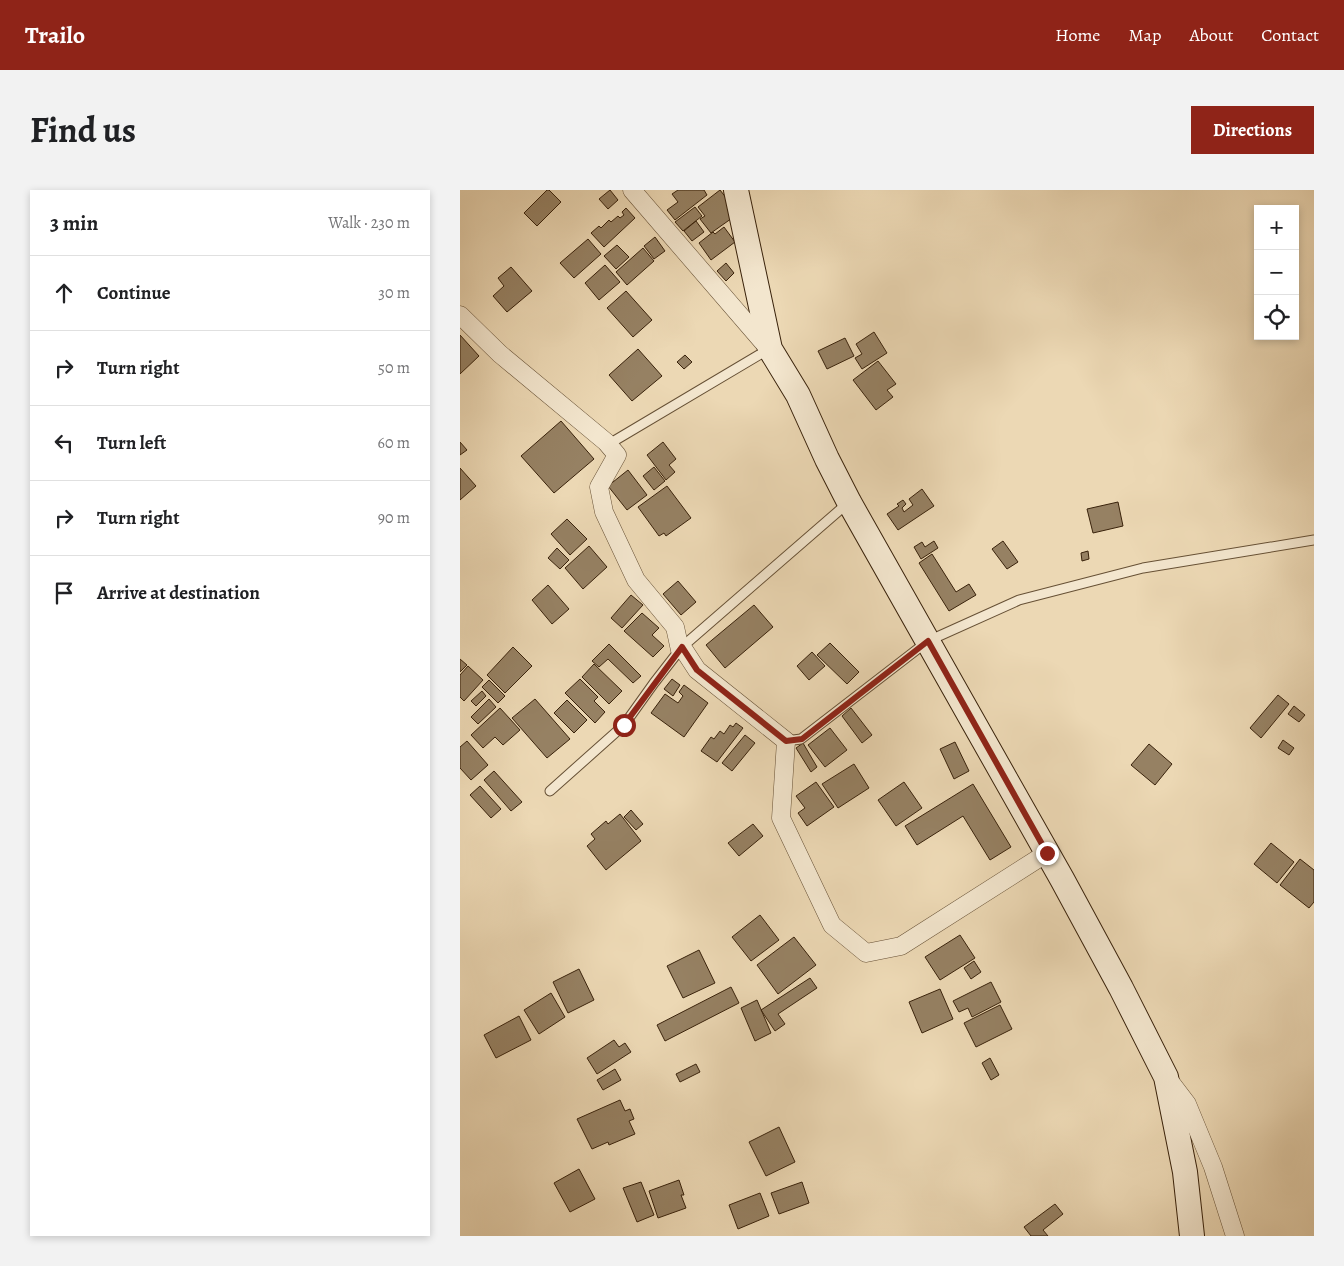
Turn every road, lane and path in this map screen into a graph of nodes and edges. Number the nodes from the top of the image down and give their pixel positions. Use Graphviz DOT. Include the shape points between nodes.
graph roads {
  1 [pos="632,190"];
  2 [pos="736,190"];
  3 [pos="460,315"];
  4 [pos="770,349"];
  5 [pos="606,442"];
  6 [pos="849,502"];
  7 [pos="1314,540"];
  8 [pos="928,641"];
  9 [pos="681,649"];
  10 [pos="786,741"];
  11 [pos="550,791"];
  12 [pos="1047,853"];
  13 [pos="1166,1078"];
  14 [pos="1192,1236"];
  15 [pos="1235,1236"];
  1 -- 4 [label="street"];
  2 -- 4 [label="main road"];
  3 -- 5 [label="street" via="500,354"];
  4 -- 5 [label="lane" via="614,441"];
  4 -- 6 [label="main road" via="798,395"];
  5 -- 9 [label="street" via="617,455 599,487 604,512 636,580 675,627"];
  6 -- 8 [label="main road"];
  6 -- 9 [label="lane"];
  7 -- 8 [label="lane" via="1143,568 1019,600"];
  8 -- 10 [label="lane" via="802,739"];
  8 -- 12 [label="main road"];
  9 -- 10 [label="street" via="697,670"];
  9 -- 11 [label="lane" via="624,725"];
  10 -- 12 [label="street" via="781,818 832,925 866,953 901,946"];
  12 -- 13 [label="main road"];
  13 -- 14 [label="main road" via="1185,1172"];
  13 -- 15 [label="street" via="1188,1104"];
}
